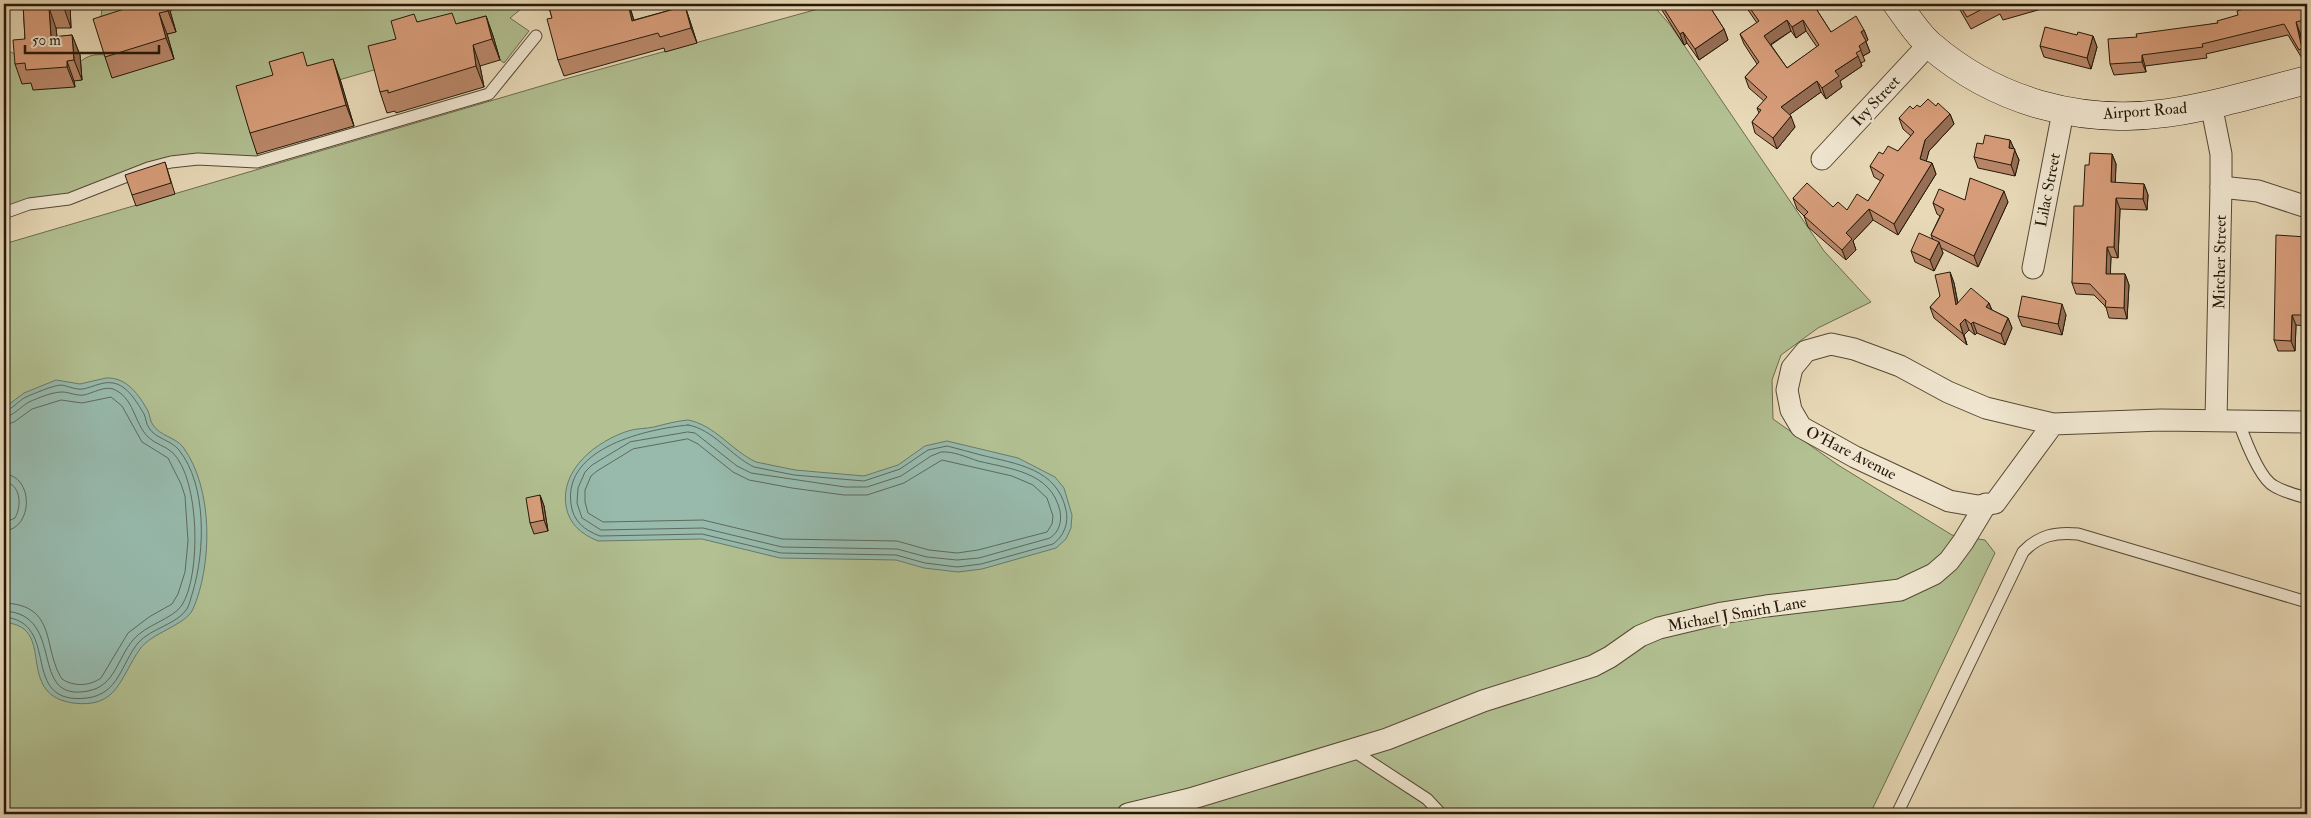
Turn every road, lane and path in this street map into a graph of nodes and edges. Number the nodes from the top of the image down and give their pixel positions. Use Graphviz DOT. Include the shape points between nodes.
graph roads {
  1 [pos="1897,4"];
  2 [pos="536,36"];
  3 [pos="1929,44"];
  4 [pos="2307,80"];
  5 [pos="2210,104"];
  6 [pos="2063,112"];
  7 [pos="1822,159"];
  8 [pos="2221,187"];
  9 [pos="2307,207"];
  10 [pos="4,213"];
  11 [pos="2033,268"];
  12 [pos="2216,420"];
  13 [pos="2238,420"];
  14 [pos="2307,422"];
  15 [pos="2053,424"];
  16 [pos="2307,498"];
  17 [pos="1986,504"];
  18 [pos="2307,602"];
  19 [pos="1352,750"];
  20 [pos="1128,814"];
  21 [pos="1441,814"];
  22 [pos="1897,814"];
  1 -- 3 [label="street, Airport Road"];
  2 -- 10 [label="lane" via="489,94 257,162 198,159 171,162 69,199 29,204"];
  3 -- 6 [label="street, Airport Road" via="1964,70 2000,90 2032,104"];
  3 -- 7 [label="street, Ivy Street"];
  4 -- 5 [label="street, Airport Road"];
  5 -- 6 [label="street, Airport Road" via="2167,113 2113,117"];
  5 -- 8 [label="street, Mitcher Street" via="2220,154"];
  6 -- 11 [label="street, Lilac Street"];
  8 -- 9 [label="street" via="2258,191"];
  8 -- 12 [label="street, Mitcher Street"];
  12 -- 13 [label="street, O'Hare Avenue"];
  12 -- 15 [label="street, O'Hare Avenue"];
  13 -- 14 [label="street, O'Hare Avenue"];
  13 -- 16 [label="lane" via="2246,443 2272,486"];
  15 -- 17 [label="street" via="1995,503"];
  15 -- 17 [label="street, O'Hare Avenue" via="1986,408 1900,366 1831,344 1806,351 1792,368 1787,390 1791,410 1801,427 1855,458 1949,501 1978,506"];
  17 -- 19 [label="street, Michael J Smith Lane" via="1949,561 1927,578 1900,590 1766,606 1660,628 1640,636 1593,666 1491,698"];
  18 -- 22 [label="lane" via="2078,534 2061,532 2032,542 2023,552"];
  19 -- 20 [label="street, Michael J Smith Lane" via="1190,799"];
  19 -- 21 [label="lane" via="1427,799"];
}
